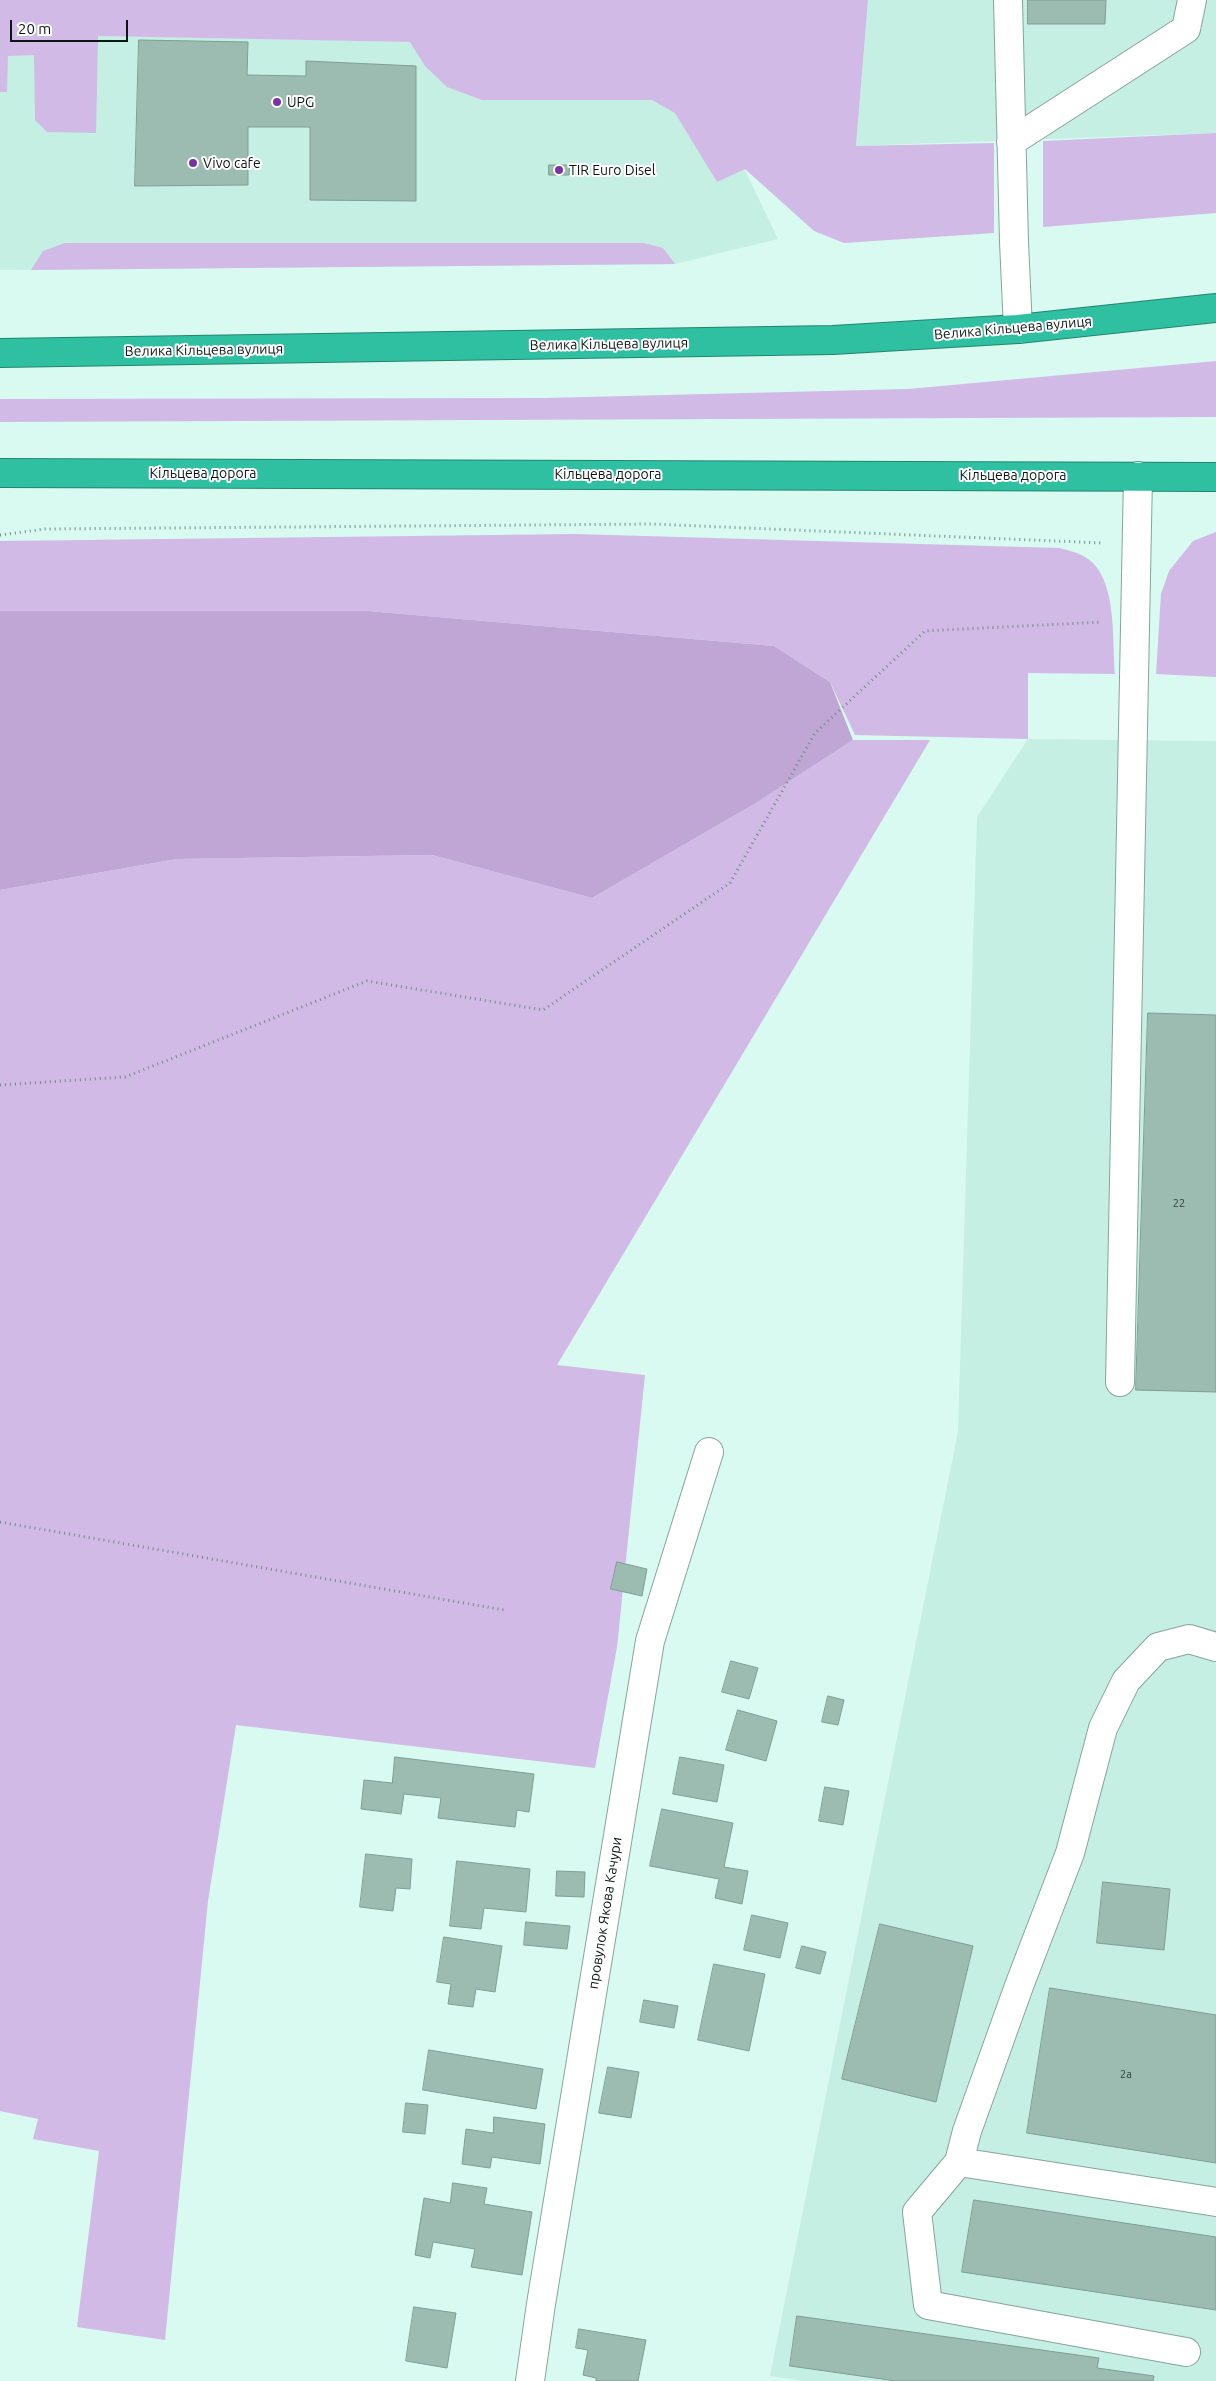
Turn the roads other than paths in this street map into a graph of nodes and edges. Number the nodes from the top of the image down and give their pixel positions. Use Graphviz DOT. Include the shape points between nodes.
graph roads {
  1 [pos="1008,0"];
  2 [pos="1192,0"];
  3 [pos="1011,142"];
  4 [pos="1216,308"];
  5 [pos="1018,329"];
  6 [pos="0,353"];
  7 [pos="0,473"];
  8 [pos="1138,476"];
  9 [pos="1216,478"];
  10 [pos="1120,1382"];
  11 [pos="708,1452"];
  12 [pos="1216,1647"];
  13 [pos="959,2162"];
  14 [pos="1216,2202"];
  15 [pos="1186,2352"];
  16 [pos="530,2381"];
  1 -- 3 [label="street"];
  2 -- 3 [label="street" via="1186,29"];
  3 -- 5 [label="street"];
  4 -- 5 [label="highway, Велика Кільцева вулиця"];
  5 -- 6 [label="highway, Велика Кільцева вулиця" via="833,340"];
  7 -- 8 [label="highway, Кільцева дорога"];
  8 -- 9 [label="highway, Кільцева дорога"];
  8 -- 10 [label="street"];
  11 -- 16 [label="street, провулок Якова Качури" via="650,1641"];
  12 -- 13 [label="street" via="1189,1639 1158,1647 1126,1681 1104,1728 1070,1853 1019,1986"];
  13 -- 14 [label="street"];
  13 -- 15 [label="street" via="917,2212 928,2306"];
}
